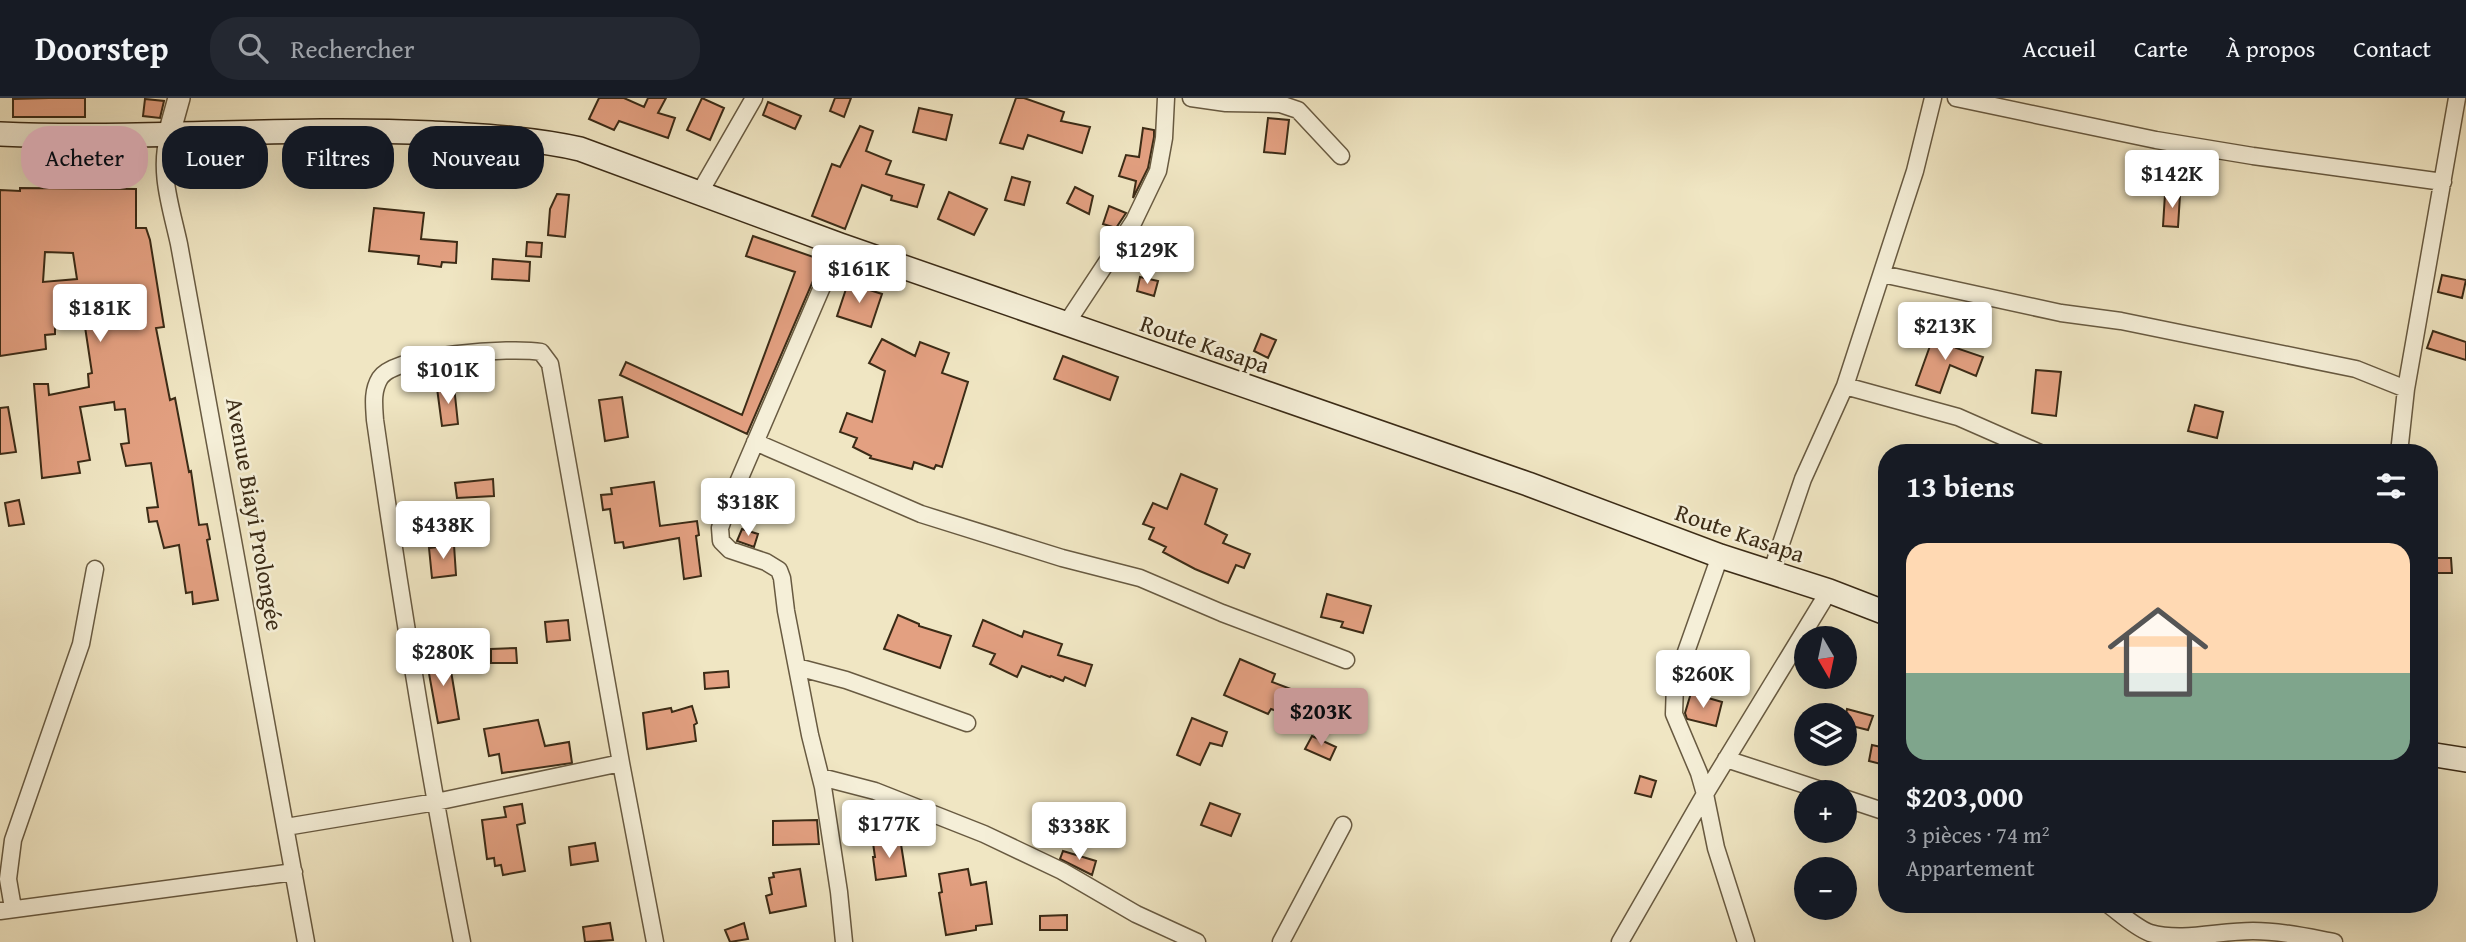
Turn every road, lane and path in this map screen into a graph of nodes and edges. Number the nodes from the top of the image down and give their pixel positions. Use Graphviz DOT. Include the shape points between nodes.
graph roads {
  1 [pos="179,98"];
  2 [pos="754,98"];
  3 [pos="1166,98"];
  4 [pos="1191,98"];
  5 [pos="1933,98"];
  6 [pos="1956,98"];
  7 [pos="2457,98"];
  8 [pos="171,126"];
  9 [pos="268,132"];
  10 [pos="0,134"];
  11 [pos="162,134"];
  12 [pos="1341,156"];
  13 [pos="2443,182"];
  14 [pos="166,189"];
  15 [pos="700,192"];
  16 [pos="840,245"];
  17 [pos="1882,274"];
  18 [pos="1066,324"];
  19 [pos="1845,387"];
  20 [pos="2406,388"];
  21 [pos="755,442"];
  22 [pos="2020,444"];
  23 [pos="2400,444"];
  24 [pos="1720,556"];
  25 [pos="95,569"];
  26 [pos="1770,572"];
  27 [pos="1829,591"];
  28 [pos="1878,610"];
  29 [pos="1346,660"];
  30 [pos="797,667"];
  31 [pos="967,723"];
  32 [pos="2438,755"];
  33 [pos="1727,759"];
  34 [pos="2466,760"];
  35 [pos="621,763"];
  36 [pos="821,777"];
  37 [pos="1794,781"];
  38 [pos="1705,794"];
  39 [pos="436,802"];
  40 [pos="1857,802"];
  41 [pos="1878,809"];
  42 [pos="1343,825"];
  43 [pos="286,827"];
  44 [pos="294,872"];
  45 [pos="6,910"];
  46 [pos="2121,913"];
  47 [pos="306,942"];
  48 [pos="462,942"];
  49 [pos="655,942"];
  50 [pos="844,942"];
  51 [pos="1197,942"];
  52 [pos="1281,942"];
  53 [pos="1620,942"];
  54 [pos="1746,942"];
  55 [pos="2334,942"];
  1 -- 8 [label="street, Avenue Biayi Prolongée"];
  2 -- 15 [label="street"];
  3 -- 18 [label="street" via="1158,171 1134,221"];
  4 -- 12 [label="street" via="1280,104 1298,110"];
  5 -- 17 [label="street"];
  6 -- 13 [label="street" via="2168,142"];
  7 -- 13 [label="street"];
  9 -- 15 [label="main road, Route Kasapa" via="369,130 551,142"];
  10 -- 11 [label="main road, Route Kasapa"];
  13 -- 20 [label="street"];
  14 -- 43 [label="street, Avenue Biayi Prolongée"];
  15 -- 16 [label="main road, Route Kasapa"];
  16 -- 18 [label="main road, Route Kasapa"];
  16 -- 21 [label="street"];
  17 -- 19 [label="street"];
  17 -- 20 [label="street" via="2356,369"];
  18 -- 24 [label="main road, Route Kasapa"];
  19 -- 22 [label="street" via="1958,417"];
  19 -- 26 [label="street" via="1803,479"];
  20 -- 23 [label="street"];
  21 -- 29 [label="street" via="921,514 1140,578"];
  21 -- 30 [label="street" via="720,528 722,541 730,550 779,570"];
  24 -- 26 [label="main road, Route Kasapa"];
  24 -- 38 [label="street" via="1675,683 1674,714"];
  25 -- 45 [label="street" via="81,644 13,840"];
  26 -- 27 [label="main road, Route Kasapa"];
  27 -- 28 [label="main road, Route Kasapa"];
  27 -- 33 [label="street"];
  30 -- 31 [label="street"];
  30 -- 36 [label="street"];
  32 -- 34 [label="main road"];
  33 -- 37 [label="street"];
  33 -- 38 [label="street"];
  35 -- 39 [label="street"];
  35 -- 39 [label="street" via="550,364 541,352 524,348 424,358 397,365 381,376 374,392 415,688"];
  35 -- 49 [label="street"];
  36 -- 50 [label="street"];
  36 -- 51 [label="street" via="875,790 984,834"];
  38 -- 53 [label="street"];
  38 -- 54 [label="street" via="1716,848"];
  39 -- 43 [label="street"];
  39 -- 48 [label="street"];
  40 -- 41 [label="street"];
  42 -- 52 [label="street"];
  43 -- 44 [label="street, Avenue Biayi Prolongée"];
  44 -- 45 [label="street"];
  44 -- 47 [label="street, Avenue Biayi Prolongée"];
  46 -- 55 [label="street" via="2161,936 2192,938 2255,931"];
}
